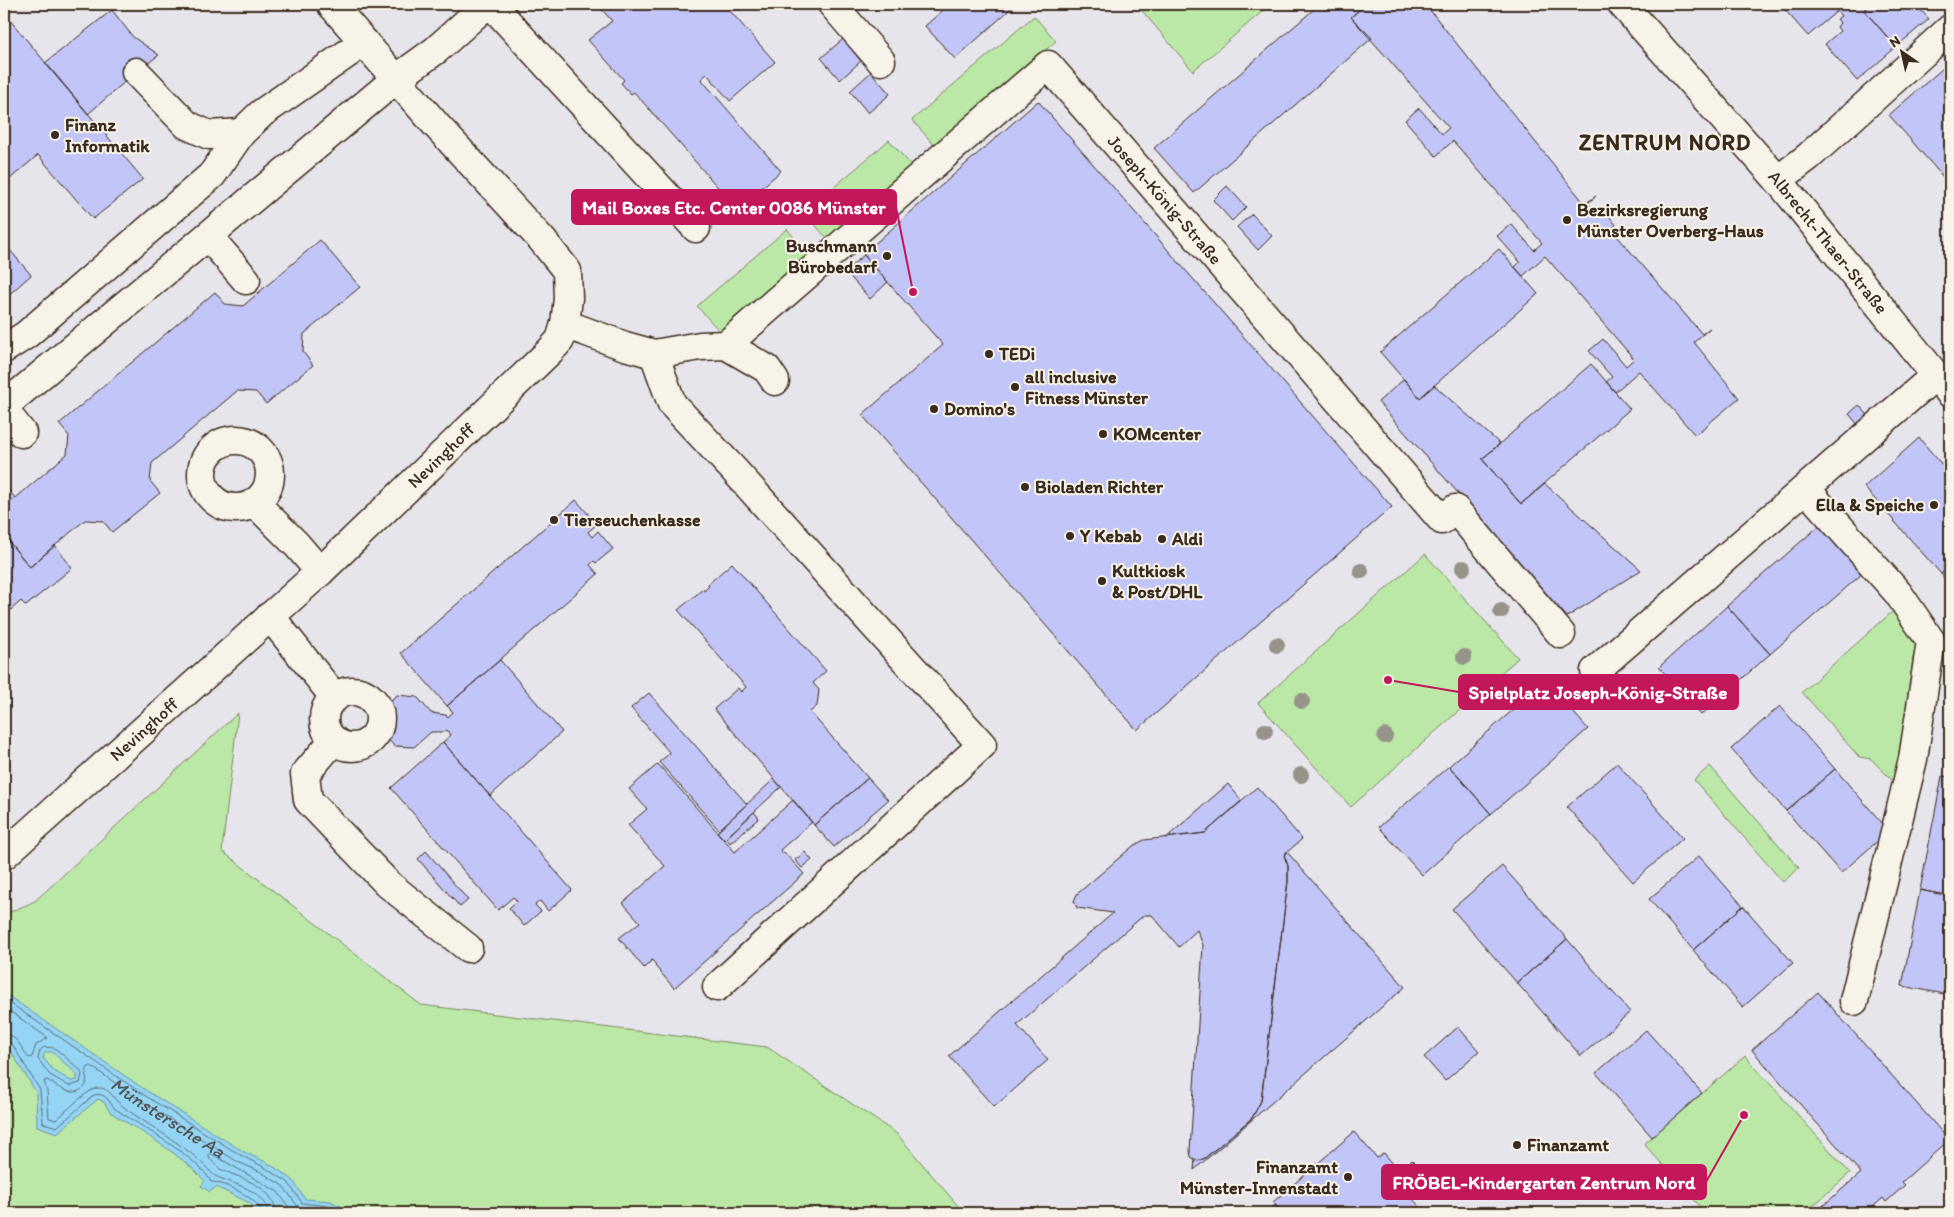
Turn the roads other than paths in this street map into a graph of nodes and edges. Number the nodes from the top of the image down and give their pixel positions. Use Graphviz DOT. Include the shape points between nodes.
graph roads {
  1 [pos="331,4"];
  2 [pos="487,4"];
  3 [pos="491,4"];
  4 [pos="832,4"];
  5 [pos="1622,4"];
  6 [pos="1950,29"];
  7 [pos="364,42"];
  8 [pos="882,61"];
  9 [pos="136,72"];
  10 [pos="396,79"];
  11 [pos="241,132"];
  12 [pos="1778,180"];
  13 [pos="696,228"];
  14 [pos="208,236"];
  15 [pos="246,280"];
  16 [pos="565,324"];
  17 [pos="726,345"];
  18 [pos="4,349"];
  19 [pos="654,354"];
  20 [pos="775,381"];
  21 [pos="1943,384"];
  22 [pos="4,406"];
  23 [pos="4,410"];
  24 [pos="22,433"];
  25 [pos="1806,489"];
  26 [pos="255,503"];
  27 [pos="320,572"];
  28 [pos="270,616"];
  29 [pos="1561,634"];
  30 [pos="1595,671"];
  31 [pos="335,698"];
  32 [pos="334,740"];
  33 [pos="4,855"];
  34 [pos="468,948"];
  35 [pos="717,987"];
  36 [pos="1854,1001"];
  1 -- 7 [label="street, Nevinghoff"];
  2 -- 10 [label="street" via="436,50"];
  3 -- 13 [label="street"];
  4 -- 8 [label="street"];
  5 -- 12 [label="street, Albrecht-Thaer-Straße"];
  6 -- 12 [label="street" via="1808,157"];
  7 -- 10 [label="street, Nevinghoff"];
  7 -- 11 [label="street" via="262,113"];
  9 -- 11 [label="street" via="187,125 208,135"];
  10 -- 14 [label="street"];
  10 -- 16 [label="street, Nevinghoff" via="567,271"];
  11 -- 18 [label="street" via="212,175 26,336"];
  12 -- 21 [label="street, Albrecht-Thaer-Straße"];
  14 -- 15 [label="street"];
  14 -- 22 [label="street"];
  16 -- 19 [label="street"];
  16 -- 27 [label="street, Nevinghoff" via="560,340 550,351"];
  17 -- 19 [label="street"];
  17 -- 20 [label="street" via="766,369"];
  17 -- 29 [label="street, Joseph-König-Straße" via="1048,65 1442,520 1455,509"];
  19 -- 35 [label="street" via="672,404 982,745"];
  21 -- 25 [label="street"];
  23 -- 24 [label="street"];
  25 -- 30 [label="street"];
  25 -- 36 [label="street" via="1898,593 1931,640 1912,759"];
  26 -- 27 [label="street"];
  27 -- 28 [label="street, Nevinghoff"];
  28 -- 31 [label="street"];
  28 -- 33 [label="street, Nevinghoff"];
  31 -- 32 [label="street" via="328,705 324,724"];
  31 -- 32 [label="street" via="353,691 371,698 377,706 380,724 370,741 361,746 342,746"];
  32 -- 34 [label="street" via="305,774 308,800 388,884"];
}
